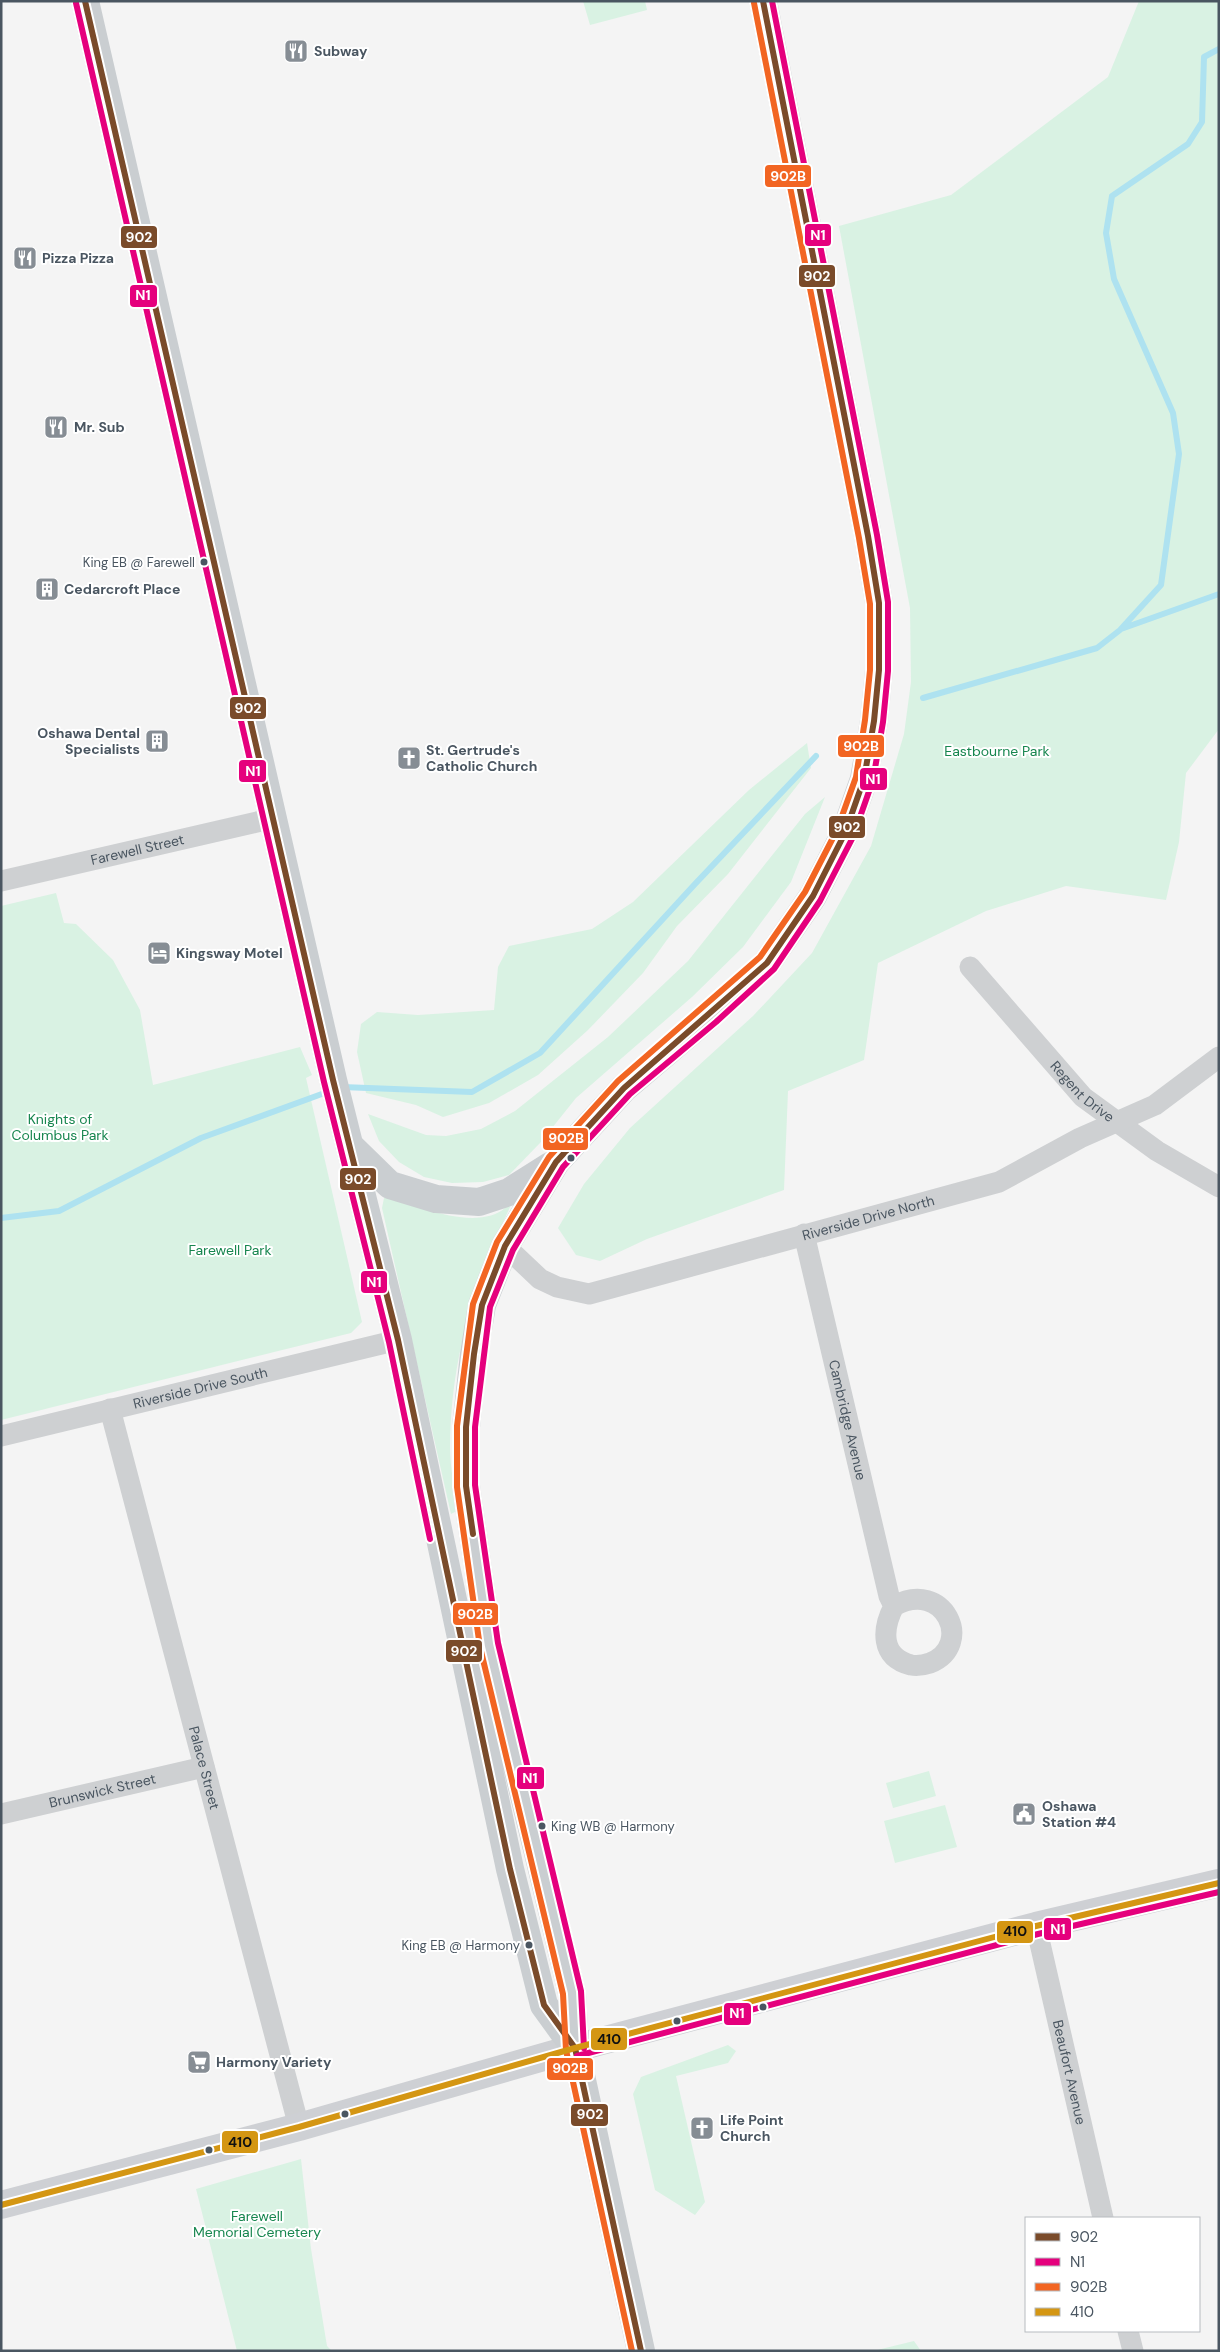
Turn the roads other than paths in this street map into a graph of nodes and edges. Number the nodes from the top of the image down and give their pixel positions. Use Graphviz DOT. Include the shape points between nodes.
graph roads {
  1 [pos="85,1"];
  2 [pos="763,1"];
  3 [pos="274,818"];
  4 [pos="1,881"];
  5 [pos="970,967"];
  6 [pos="1219,1057"];
  7 [pos="1116,1122"];
  8 [pos="346,1133"];
  9 [pos="556,1162"];
  10 [pos="1219,1187"];
  11 [pos="804,1234"];
  12 [pos="505,1246"];
  13 [pos="398,1340"];
  14 [pos="110,1409"];
  15 [pos="1,1436"];
  16 [pos="894,1606"];
  17 [pos="204,1767"];
  18 [pos="1,1814"];
  19 [pos="1219,1883"];
  20 [pos="1036,1926"];
  21 [pos="575,2048"];
  22 [pos="299,2127"];
  23 [pos="1,2205"];
  24 [pos="1103,2217"];
  25 [pos="1128,2332"];
  26 [pos="641,2351"];
  27 [pos="1133,2351"];
  1 -- 3 [label="main road"];
  2 -- 9 [label="main road" via="868,536 878,603 879,670 866,769 845,832 813,896 767,963 624,1088"];
  3 -- 4 [label="street, Farewell Street"];
  3 -- 8 [label="main road"];
  5 -- 7 [label="street, Regent Drive" via="1083,1097"];
  6 -- 7 [label="street, Riverside Drive North" via="1154,1105"];
  7 -- 10 [label="street, Regent Drive" via="1157,1151"];
  7 -- 11 [label="street, Riverside Drive North" via="998,1182"];
  8 -- 9 [label="main road" via="390,1185 436,1199 479,1202 509,1192"];
  8 -- 13 [label="main road"];
  9 -- 12 [label="main road"];
  11 -- 12 [label="street, Riverside Drive North" via="589,1294 557,1287 540,1279"];
  11 -- 16 [label="street, Cambridge Avenue" via="889,1596"];
  12 -- 21 [label="main road" via="482,1305 474,1354 466,1427 466,1486 491,1654 572,1993"];
  13 -- 14 [label="street, Riverside Drive South"];
  13 -- 21 [label="main road" via="510,1869 544,2005"];
  14 -- 15 [label="street, Riverside Drive South"];
  14 -- 17 [label="street, Palace Street"];
  17 -- 18 [label="street, Brunswick Street"];
  17 -- 22 [label="street, Palace Street"];
  19 -- 20 [label="main road"];
  20 -- 21 [label="main road"];
  20 -- 24 [label="street, Beaufort Avenue"];
  21 -- 22 [label="main road"];
  21 -- 26 [label="main road"];
  22 -- 23 [label="main road"];
  25 -- 27 [label="street"];
}
